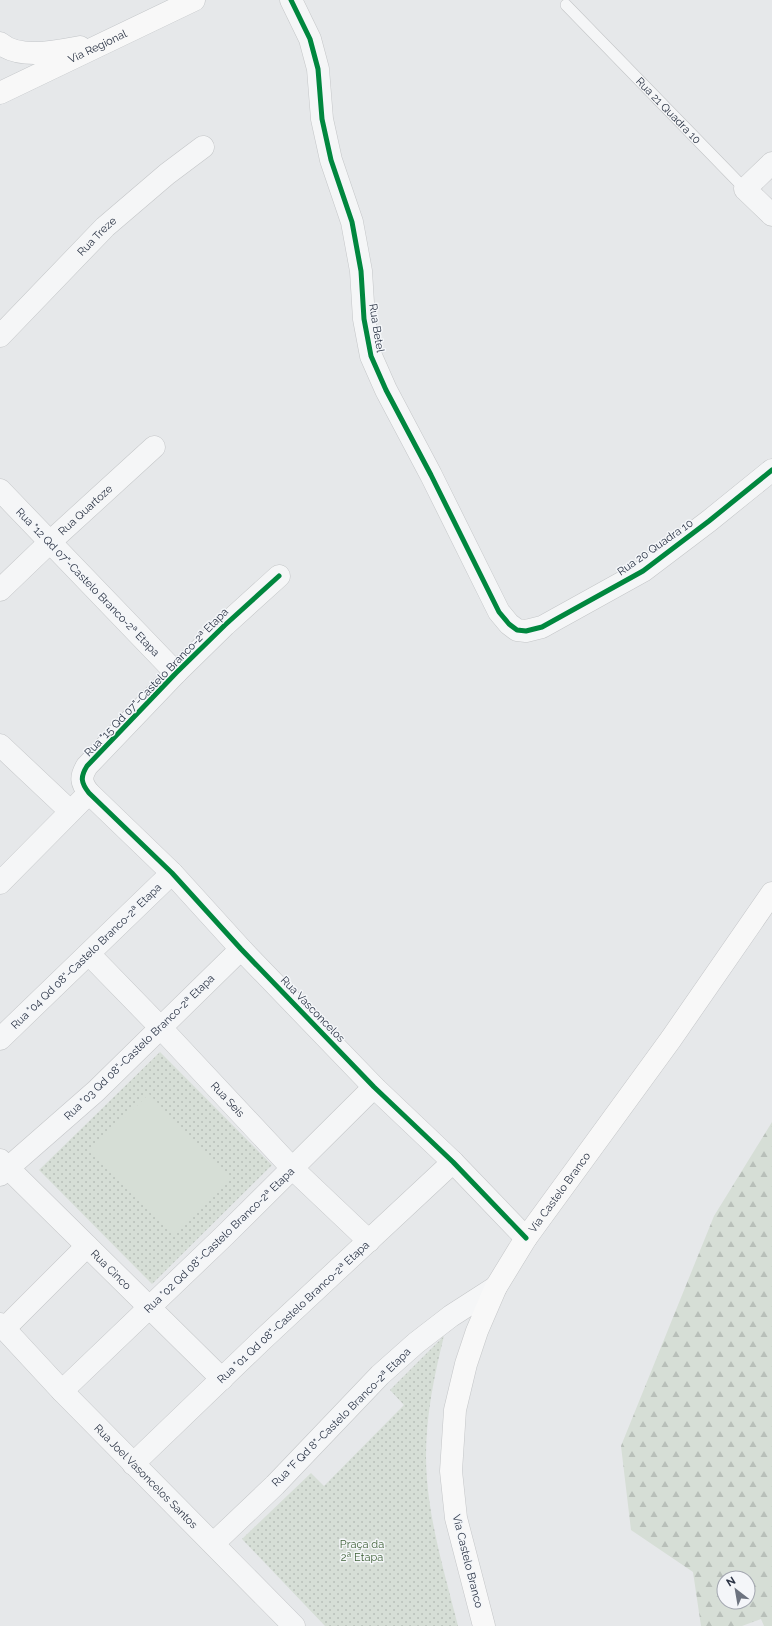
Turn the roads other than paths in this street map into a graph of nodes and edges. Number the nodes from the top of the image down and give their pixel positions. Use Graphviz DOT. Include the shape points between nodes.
graph roads {
  1 [pos="194,0"];
  2 [pos="291,0"];
  3 [pos="566,5"];
  4 [pos="0,43"];
  5 [pos="108,43"];
  6 [pos="0,93"];
  7 [pos="203,146"];
  8 [pos="772,163"];
  9 [pos="745,189"];
  10 [pos="772,215"];
  11 [pos="0,336"];
  12 [pos="154,447"];
  13 [pos="772,470"];
  14 [pos="0,490"];
  15 [pos="50,542"];
  16 [pos="279,576"];
  17 [pos="0,590"];
  18 [pos="542,627"];
  19 [pos="176,673"];
  20 [pos="0,745"];
  21 [pos="89,793"];
  22 [pos="70,811"];
  23 [pos="172,874"];
  24 [pos="0,883"];
  25 [pos="772,893"];
  26 [pos="241,949"];
  27 [pos="89,954"];
  28 [pos="160,1028"];
  29 [pos="0,1039"];
  30 [pos="374,1087"];
  31 [pos="453,1162"];
  32 [pos="3,1168"];
  33 [pos="292,1168"];
  34 [pos="526,1238"];
  35 [pos="369,1241"];
  36 [pos="87,1246"];
  37 [pos="496,1287"];
  38 [pos="150,1308"];
  39 [pos="2,1326"];
  40 [pos="222,1379"];
  41 [pos="62,1391"];
  42 [pos="134,1464"];
  43 [pos="214,1543"];
  44 [pos="294,1626"];
  45 [pos="484,1626"];
  1 -- 5 [label="main road, Via Regional"];
  2 -- 18 [label="street, Rua Betel" via="310,38 318,69 322,119 331,160 352,222 361,271 364,319 371,356 499,612 517,630 526,631"];
  3 -- 9 [label="lane, Rua 21 Quadra 10"];
  4 -- 5 [label="main road" via="20,52 48,53"];
  5 -- 6 [label="main road, Via Regional"];
  7 -- 11 [label="street, Rua Treze" via="105,227"];
  8 -- 9 [label="street"];
  9 -- 10 [label="street, Rua 21 Quadra 10"];
  12 -- 15 [label="street, Rua Quartoze"];
  13 -- 18 [label="street, Rua 20 Quadra 10" via="643,571"];
  14 -- 15 [label="street, Rua \"12 Qd 07\"-Castelo Branco-2ª Etapa"];
  15 -- 17 [label="street, Rua Quartoze"];
  15 -- 19 [label="street, Rua \"12 Qd 07\"-Castelo Branco-2ª Etapa"];
  16 -- 19 [label="street, Rua \"15 Qd 07\"-Castelo Branco-2ª Etapa"];
  19 -- 21 [label="street, Rua \"15 Qd 07\"-Castelo Branco-2ª Etapa" via="87,766 82,777"];
  20 -- 22 [label="street"];
  21 -- 22 [label="street"];
  21 -- 23 [label="street, Rua Vasconcelos"];
  22 -- 24 [label="street"];
  23 -- 26 [label="street, Rua Vasconcelos"];
  23 -- 27 [label="street, Rua \"04 Qd 08\"-Castelo Branco-2ª Etapa"];
  25 -- 34 [label="main road, Via Castelo Branco" via="671,1040"];
  26 -- 28 [label="street, Rua \"03 Qd 08\"-Castelo Branco-2ª Etapa"];
  26 -- 30 [label="street, Rua Vasconcelos"];
  27 -- 28 [label="street, Rua Seis"];
  27 -- 29 [label="street, Rua \"04 Qd 08\"-Castelo Branco-2ª Etapa"];
  28 -- 32 [label="street, Rua \"03 Qd 08\"-Castelo Branco-2ª Etapa" via="96,1091"];
  28 -- 33 [label="street, Rua Seis"];
  30 -- 31 [label="street, Rua Vasconcelos"];
  30 -- 33 [label="street, Rua \"02 Qd 08\"-Castelo Branco-2ª Etapa"];
  31 -- 34 [label="street, Rua Vasconcelos"];
  31 -- 35 [label="street, Rua \"01 Qd 08\"-Castelo Branco-2ª Etapa"];
  32 -- 36 [label="street, Rua Cinco"];
  33 -- 35 [label="street, Rua Seis"];
  33 -- 38 [label="street, Rua \"02 Qd 08\"-Castelo Branco-2ª Etapa"];
  34 -- 37 [label="main road, Via Castelo Branco"];
  35 -- 40 [label="street, Rua \"01 Qd 08\"-Castelo Branco-2ª Etapa"];
  36 -- 38 [label="street, Rua Cinco"];
  36 -- 39 [label="street"];
  37 -- 43 [label="street, Rua \"F Qd 8\"-Castelo Branco-2ª Etapa" via="451,1316 386,1370 275,1485"];
  37 -- 45 [label="main road, Via Castelo Branco" via="466,1364 455,1410 451,1471 456,1518"];
  38 -- 40 [label="street, Rua Cinco"];
  38 -- 41 [label="street, Rua \"02 Qd 08\"-Castelo Branco-2ª Etapa"];
  39 -- 41 [label="street, Rua Joel Vasoncelos Santos"];
  40 -- 42 [label="street, Rua \"01 Qd 08\"-Castelo Branco-2ª Etapa"];
  41 -- 42 [label="street, Rua Joel Vasoncelos Santos"];
  42 -- 43 [label="street, Rua Joel Vasoncelos Santos"];
  43 -- 44 [label="street, Rua Joel Vasoncelos Santos"];
}
